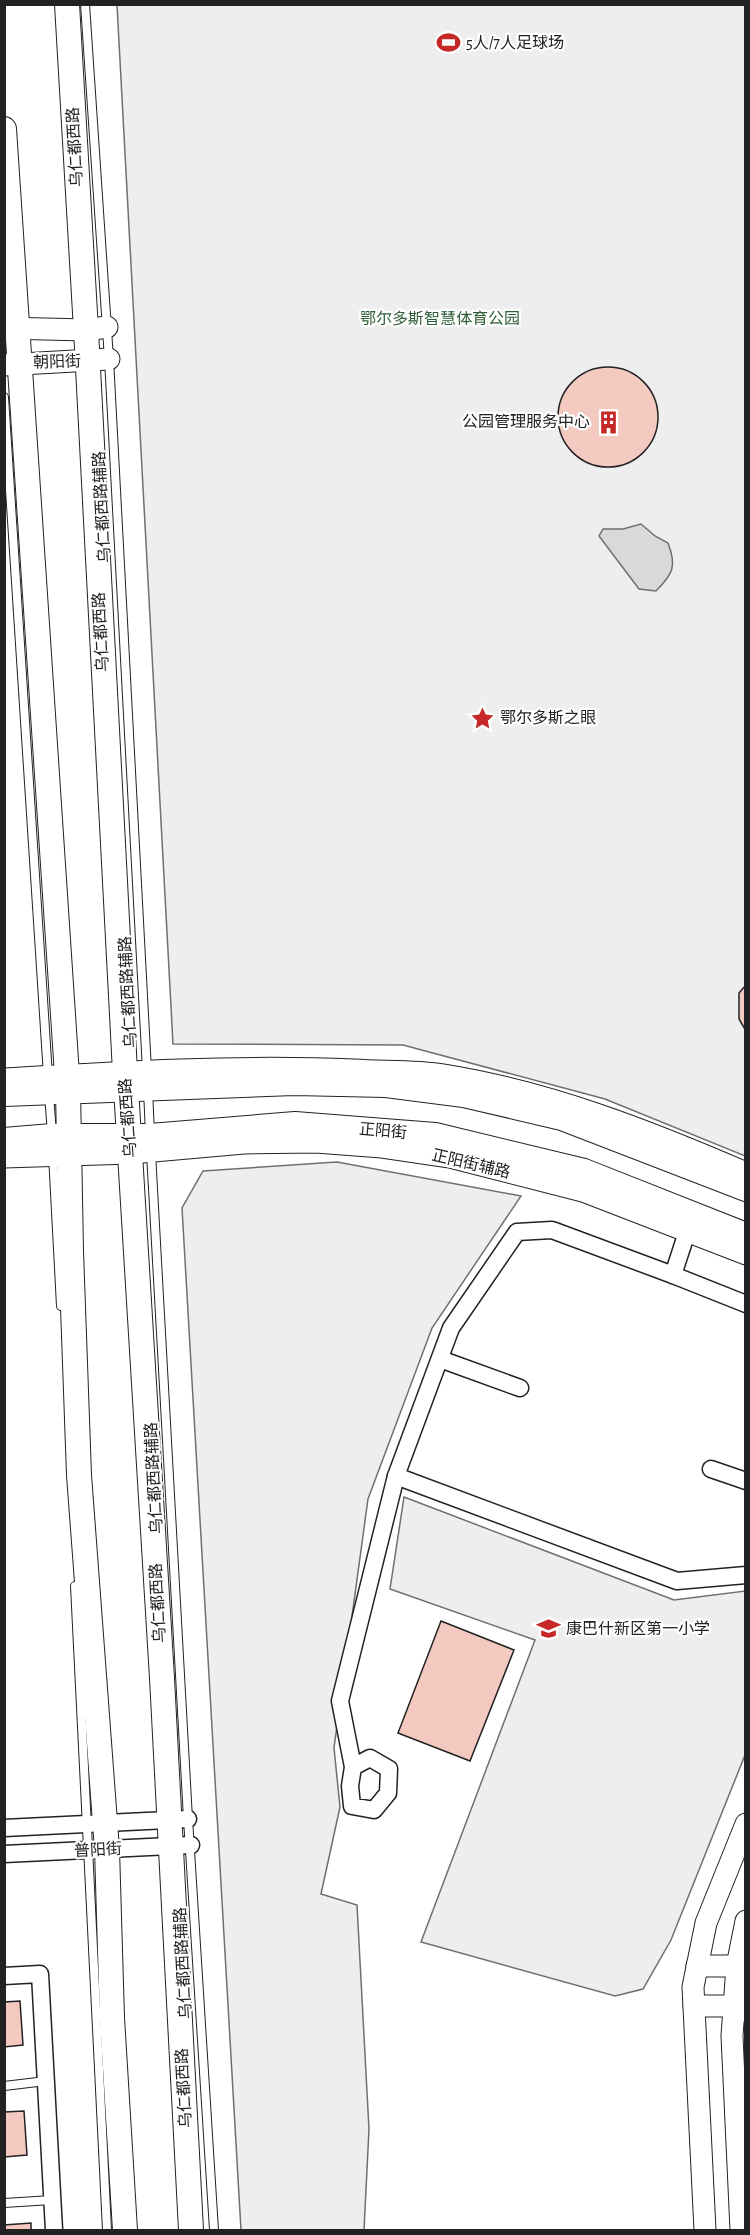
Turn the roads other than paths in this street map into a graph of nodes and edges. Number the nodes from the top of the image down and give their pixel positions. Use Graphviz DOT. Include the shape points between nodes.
graph roads {
  1 [pos="67,4"];
  2 [pos="85,4"];
  3 [pos="4,129"];
  4 [pos="12,328"];
  5 [pos="97,328"];
  6 [pos="98,360"];
  7 [pos="12,364"];
  8 [pos="4,397"];
  9 [pos="4,1079"];
  10 [pos="136,1081"];
  11 [pos="58,1083"];
  12 [pos="4,1094"];
  13 [pos="4,1140"];
  14 [pos="140,1144"];
  15 [pos="61,1145"];
  16 [pos="4,1157"];
  17 [pos="746,1173"];
  18 [pos="746,1189"];
  19 [pos="687,1232"];
  20 [pos="746,1235"];
  21 [pos="746,1254"];
  22 [pos="673,1275"];
  23 [pos="746,1304"];
  24 [pos="62,1322"];
  25 [pos="440,1359"];
  26 [pos="520,1388"];
  27 [pos="68,1441"];
  28 [pos="711,1469"];
  29 [pos="396,1476"];
  30 [pos="746,1481"];
  31 [pos="71,1500"];
  32 [pos="75,1572"];
  33 [pos="746,1575"];
  34 [pos="353,1767"];
  35 [pos="179,1819"];
  36 [pos="96,1822"];
  37 [pos="746,1824"];
  38 [pos="4,1828"];
  39 [pos="181,1845"];
  40 [pos="98,1850"];
  41 [pos="4,1854"];
  42 [pos="746,1921"];
  43 [pos="697,1966"];
  44 [pos="741,1968"];
  45 [pos="4,1976"];
  46 [pos="694,2006"];
  47 [pos="740,2008"];
  48 [pos="46,2081"];
  49 [pos="4,2086"];
  50 [pos="52,2200"];
  51 [pos="4,2203"];
  52 [pos="54,2230"];
  53 [pos="107,2230"];
  54 [pos="125,2230"];
  55 [pos="191,2230"];
  56 [pos="214,2230"];
  57 [pos="705,2230"];
  58 [pos="741,2230"];
  1 -- 5 [label="main road, 乌仁都西路"];
  2 -- 5 [label="lane"];
  3 -- 4 [label="main road"];
  4 -- 5 [label="street, 朝阳街"];
  4 -- 7 [label="main road"];
  5 -- 6 [label="main road, 乌仁都西路"];
  6 -- 7 [label="street, 朝阳街"];
  6 -- 10 [label="main road, 乌仁都西路"];
  7 -- 11 [label="main road"];
  8 -- 11 [label="lane"];
  9 -- 11 [label="street"];
  10 -- 11 [label="main road"];
  10 -- 14 [label="main road, 乌仁都西路"];
  10 -- 17 [label="street" via="286,1067 443,1075 559,1101 674,1142"];
  10 -- 18 [label="main road" via="386,1085 464,1095 562,1118"];
  11 -- 12 [label="main road"];
  11 -- 15 [label="main road"];
  13 -- 15 [label="main road, 正阳街"];
  14 -- 15 [label="main road, 正阳街"];
  14 -- 19 [label="street, 正阳街辅路" via="316,1142 450,1157 583,1191"];
  14 -- 20 [label="main road, 正阳街" via="295,1124 435,1135 584,1171"];
  14 -- 35 [label="main road, 乌仁都西路"];
  15 -- 16 [label="street"];
  15 -- 24 [label="lane"];
  15 -- 36 [label="main road"];
  19 -- 21 [label="street, 正阳街辅路"];
  19 -- 22 [label="street"];
  22 -- 23 [label="street"];
  22 -- 25 [label="street" via="552,1230 517,1232 452,1328"];
  25 -- 26 [label="street"];
  25 -- 29 [label="street"];
  27 -- 31 [label="lane"];
  28 -- 30 [label="street"];
  29 -- 33 [label="street" via="677,1581"];
  29 -- 34 [label="street" via="340,1701"];
  32 -- 36 [label="lane"];
  35 -- 36 [label="street, 普阳街"];
  35 -- 39 [label="main road, 乌仁都西路"];
  36 -- 38 [label="street, 普阳街"];
  36 -- 40 [label="main road"];
  37 -- 43 [label="street" via="706,1923"];
  39 -- 40 [label="street, 普阳街"];
  39 -- 55 [label="main road, 乌仁都西路"];
  39 -- 56 [label="lane, 乌仁都西路辅路"];
  40 -- 41 [label="street, 普阳街"];
  40 -- 53 [label="lane"];
  40 -- 54 [label="main road"];
  42 -- 44 [label="street"];
  43 -- 44 [label="street"];
  43 -- 46 [label="street"];
  44 -- 47 [label="street"];
  45 -- 48 [label="street" via="40,1974"];
  46 -- 47 [label="street"];
  46 -- 57 [label="street"];
  47 -- 58 [label="street" via="732,2036"];
  48 -- 49 [label="lane"];
  48 -- 50 [label="street"];
  50 -- 51 [label="lane"];
  50 -- 52 [label="street"];
}
